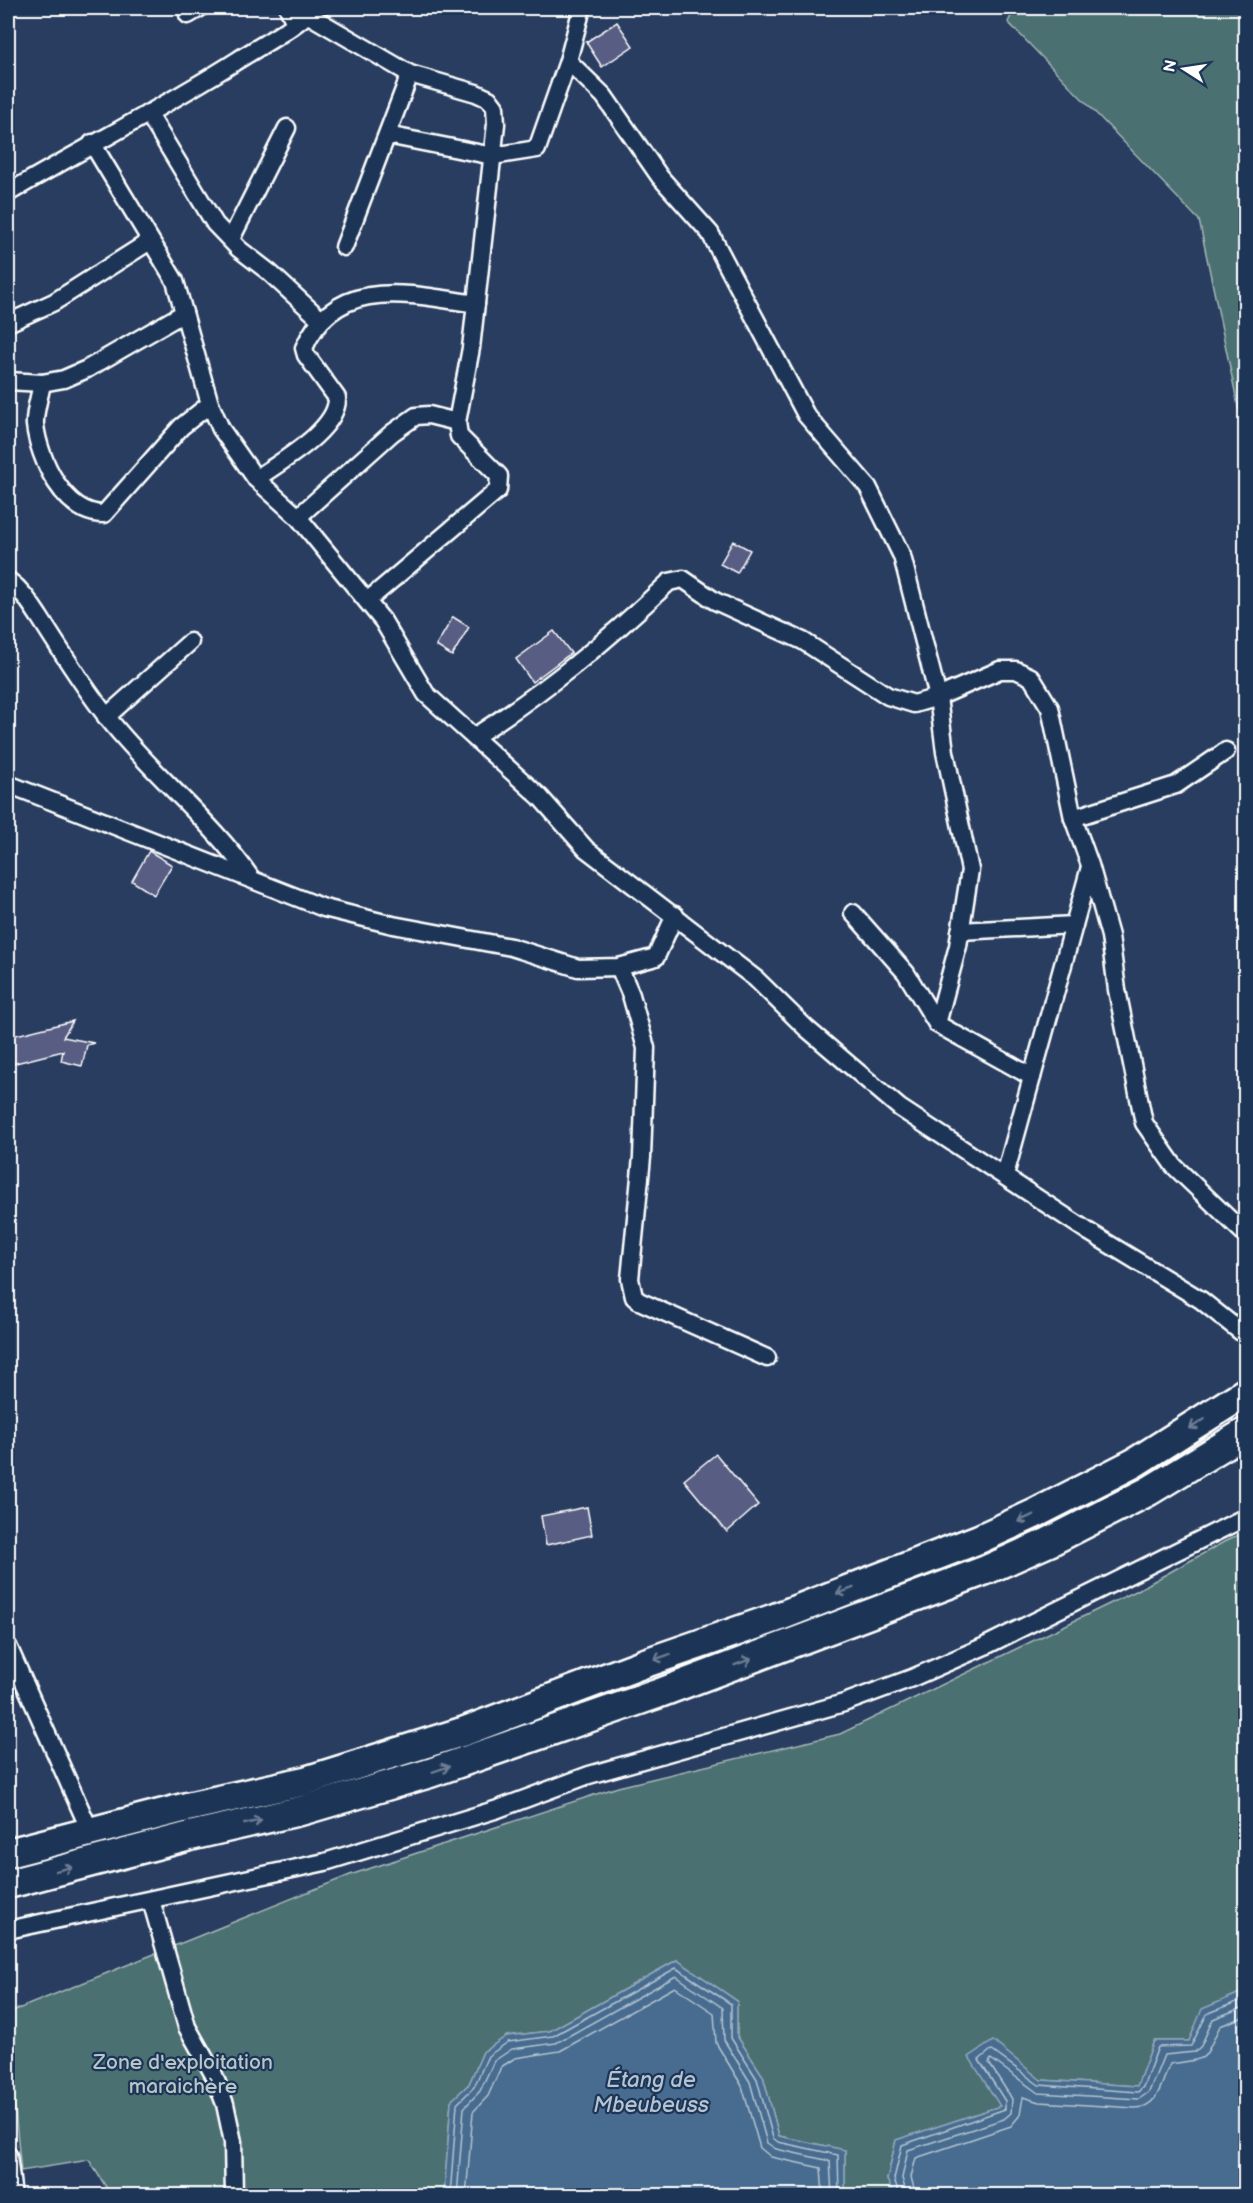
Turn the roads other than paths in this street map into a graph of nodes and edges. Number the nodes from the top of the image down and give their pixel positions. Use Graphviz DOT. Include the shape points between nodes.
graph roads {
  1 [pos="582,8"];
  2 [pos="301,13"];
  3 [pos="568,61"];
  4 [pos="410,74"];
  5 [pos="148,113"];
  6 [pos="286,128"];
  7 [pos="387,135"];
  8 [pos="92,143"];
  9 [pos="492,156"];
  10 [pos="8,193"];
  11 [pos="231,239"];
  12 [pos="150,241"];
  13 [pos="344,247"];
  14 [pos="476,304"];
  15 [pos="184,313"];
  16 [pos="320,320"];
  17 [pos="8,323"];
  18 [pos="8,381"];
  19 [pos="42,383"];
  20 [pos="210,404"];
  21 [pos="458,422"];
  22 [pos="256,479"];
  23 [pos="298,517"];
  24 [pos="8,580"];
  25 [pos="367,601"];
  26 [pos="190,642"];
  27 [pos="938,697"];
  28 [pos="106,717"];
  29 [pos="474,736"];
  30 [pos="1226,751"];
  31 [pos="8,784"];
  32 [pos="1073,818"];
  33 [pos="1090,865"];
  34 [pos="251,878"];
  35 [pos="853,914"];
  36 [pos="675,915"];
  37 [pos="1074,925"];
  38 [pos="960,931"];
  39 [pos="619,967"];
  40 [pos="937,1024"];
  41 [pos="1032,1077"];
  42 [pos="1005,1175"];
  43 [pos="1245,1235"];
  44 [pos="1245,1336"];
  45 [pos="767,1358"];
  46 [pos="1245,1392"];
  47 [pos="1245,1432"];
  48 [pos="1245,1517"];
  49 [pos="8,1646"];
  50 [pos="91,1833"];
  51 [pos="8,1853"];
  52 [pos="8,1884"];
  53 [pos="151,1900"];
  54 [pos="8,1930"];
  55 [pos="8,2155"];
  56 [pos="13,2196"];
  57 [pos="234,2196"];
  1 -- 3 [label="street"];
  2 -- 4 [label="street"];
  2 -- 5 [label="street" via="197,86"];
  3 -- 9 [label="street" via="537,149"];
  3 -- 27 [label="street" via="604,96 660,177 710,234 806,415 868,487 902,556"];
  4 -- 7 [label="street"];
  4 -- 9 [label="street" via="489,99 495,107"];
  5 -- 8 [label="street"];
  5 -- 11 [label="street" via="215,224"];
  6 -- 11 [label="street"];
  7 -- 9 [label="street"];
  7 -- 13 [label="street"];
  8 -- 10 [label="street"];
  8 -- 12 [label="street"];
  9 -- 14 [label="street"];
  11 -- 16 [label="street"];
  12 -- 15 [label="street" via="175,281"];
  12 -- 17 [label="street" via="54,302"];
  14 -- 16 [label="street" via="381,294 340,303"];
  14 -- 21 [label="street"];
  15 -- 19 [label="street" via="87,369"];
  15 -- 20 [label="street"];
  16 -- 22 [label="street" via="304,348 337,398 336,414 327,427"];
  18 -- 19 [label="street"];
  19 -- 20 [label="street" via="35,422 40,452 53,482 93,514 104,514 181,427"];
  20 -- 22 [label="street" via="221,429"];
  21 -- 23 [label="street" via="416,416"];
  21 -- 25 [label="street" via="459,436 499,476 498,490"];
  22 -- 23 [label="street"];
  23 -- 25 [label="street"];
  24 -- 28 [label="street" via="30,600"];
  25 -- 29 [label="street" via="426,694"];
  26 -- 28 [label="street"];
  27 -- 29 [label="street" via="914,704 888,696 803,641 714,601 683,579 669,582 561,677"];
  27 -- 32 [label="street" via="1000,670 1016,670 1031,677 1050,708"];
  27 -- 38 [label="street" via="945,752 970,870"];
  28 -- 34 [label="street" via="235,855"];
  29 -- 36 [label="street" via="540,797 586,849"];
  30 -- 32 [label="street" via="1176,785"];
  31 -- 34 [label="street"];
  32 -- 33 [label="street"];
  33 -- 37 [label="street"];
  33 -- 43 [label="street" via="1110,936 1144,1122 1174,1166"];
  34 -- 39 [label="street" via="324,908 375,921 488,942 578,968"];
  35 -- 40 [label="street" via="906,973"];
  36 -- 39 [label="street" via="656,957"];
  36 -- 42 [label="street" via="756,979 806,1028 900,1108"];
  37 -- 38 [label="street"];
  37 -- 41 [label="street"];
  38 -- 40 [label="street"];
  39 -- 45 [label="street" via="645,1047 642,1157 630,1279 634,1297"];
  40 -- 41 [label="street"];
  41 -- 42 [label="street"];
  42 -- 44 [label="street" via="1201,1300"];
  46 -- 50 [label="highway, one-way" via="1134,1463 1036,1513 775,1618 465,1731 373,1760 305,1781"];
  52 -- 47 [label="highway, one-way" via="304,1810 430,1773 657,1694 986,1570 1049,1542 1149,1491"];
  48 -- 53 [label="street" via="985,1646 844,1703 589,1775 498,1809 325,1863"];
  49 -- 50 [label="street"];
  50 -- 51 [label="highway"];
  53 -- 54 [label="street"];
  53 -- 57 [label="street" via="187,2027 225,2104 233,2142"];
  55 -- 56 [label="street"];
}
